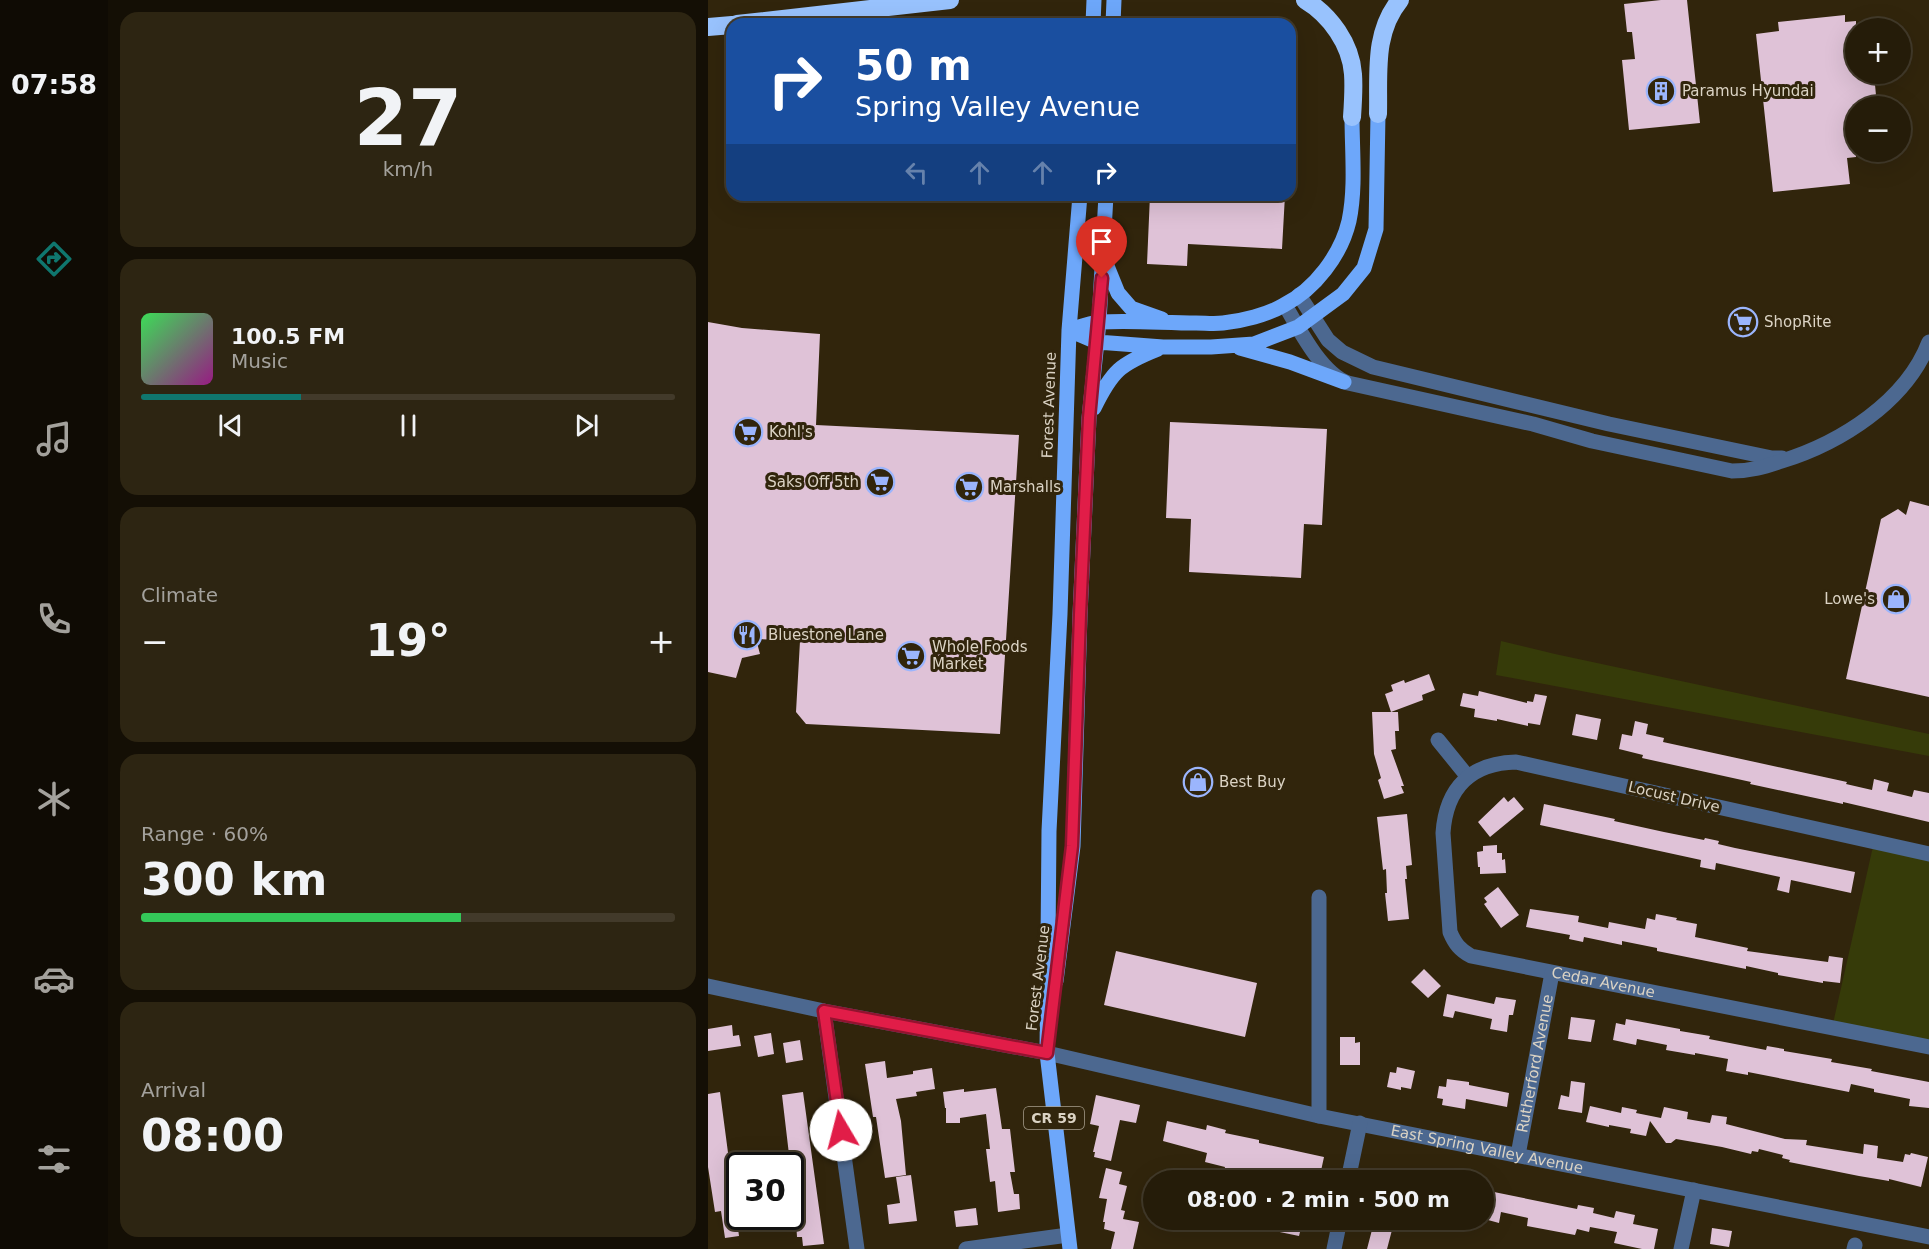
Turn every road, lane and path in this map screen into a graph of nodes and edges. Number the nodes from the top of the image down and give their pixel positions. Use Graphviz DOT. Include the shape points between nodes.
graph roads {
  1 [pos="950,0"];
  2 [pos="1094,0"];
  3 [pos="1114,0"];
  4 [pos="1305,0"];
  5 [pos="1400,0"];
  6 [pos="790,18"];
  7 [pos="1093,18"];
  8 [pos="1113,18"];
  9 [pos="726,26"];
  10 [pos="708,27"];
  11 [pos="1378,114"];
  12 [pos="1352,117"];
  13 [pos="1080,201"];
  14 [pos="1106,201"];
  15 [pos="1103,255"];
  16 [pos="1299,295"];
  17 [pos="1285,305"];
  18 [pos="1313,316"];
  19 [pos="1099,322"];
  20 [pos="1170,323"];
  21 [pos="1298,327"];
  22 [pos="1069,330"];
  23 [pos="1097,342"];
  24 [pos="1929,342"];
  25 [pos="1232,345"];
  26 [pos="1163,347"];
  27 [pos="1344,382"];
  28 [pos="1089,418"];
  29 [pos="1794,458"];
  30 [pos="1438,740"];
  31 [pos="1468,777"];
  32 [pos="1929,854"];
  33 [pos="1319,897"];
  34 [pos="1552,973"];
  35 [pos="708,986"];
  36 [pos="824,1011"];
  37 [pos="1929,1047"];
  38 [pos="1047,1053"];
  39 [pos="1319,1116"];
  40 [pos="1360,1124"];
  41 [pos="1518,1155"];
  42 [pos="1350,1170"];
  43 [pos="1694,1190"];
  44 [pos="1338,1230"];
  45 [pos="1929,1237"];
  46 [pos="1069,1242"];
  47 [pos="857,1249"];
  48 [pos="966,1249"];
  49 [pos="1334,1249"];
  50 [pos="1681,1249"];
  1 -- 6 [label="highway"];
  2 -- 7 [label="main road"];
  3 -- 8 [label="main road"];
  4 -- 12 [label="highway" via="1322,11 1344,44 1353,71"];
  5 -- 11 [label="highway" via="1384,26 1379,48"];
  9 -- 10 [label="highway"];
  11 -- 18 [label="main road" via="1376,229 1364,268 1343,294"];
  12 -- 16 [label="main road" via="1352,190 1343,242 1331,263"];
  13 -- 22 [label="main road, Forest Avenue / CR 59"];
  14 -- 15 [label="main road, Forest Avenue / CR 59"];
  15 -- 19 [label="main road, Forest Avenue / CR 59"];
  15 -- 20 [label="main road" via="1118,293 1131,308"];
  16 -- 17 [label="main road"];
  16 -- 18 [label="street"];
  17 -- 20 [label="main road" via="1222,323"];
  17 -- 21 [label="street"];
  18 -- 21 [label="main road"];
  18 -- 29 [label="street" via="1328,340 1342,352 1373,367 1689,442 1772,458"];
  19 -- 20 [label="main road"];
  19 -- 22 [label="main road"];
  19 -- 23 [label="main road, Forest Avenue / CR 59"];
  21 -- 25 [label="main road" via="1254,344"];
  21 -- 27 [label="street" via="1326,367"];
  22 -- 23 [label="main road"];
  22 -- 38 [label="main road, Forest Avenue / CR 59" via="1049,831"];
  23 -- 26 [label="main road"];
  23 -- 28 [label="main road, Forest Avenue / CR 59"];
  24 -- 29 [label="street" via="1924,356 1879,409 1849,432"];
  25 -- 26 [label="main road"];
  25 -- 27 [label="main road"];
  26 -- 28 [label="main road" via="1122,367 1107,383"];
  27 -- 29 [label="street" via="1732,471 1750,471"];
  28 -- 38 [label="main road, Forest Avenue / CR 59" via="1072,846"];
  30 -- 31 [label="street"];
  31 -- 32 [label="street, Locust Drive" via="1485,766 1516,762"];
  31 -- 34 [label="street, Cedar Avenue" via="1449,801 1444,817 1450,932 1454,943 1471,957"];
  33 -- 39 [label="street"];
  34 -- 37 [label="street, Cedar Avenue"];
  34 -- 41 [label="street, Rutherford Avenue"];
  35 -- 36 [label="street, East Spring Valley Avenue"];
  36 -- 38 [label="street, East Spring Valley Avenue"];
  36 -- 47 [label="street"];
  38 -- 39 [label="street, East Spring Valley Avenue"];
  38 -- 46 [label="main road, CR 59"];
  39 -- 40 [label="street, East Spring Valley Avenue"];
  40 -- 41 [label="street, East Spring Valley Avenue"];
  40 -- 42 [label="street"];
  41 -- 43 [label="street, East Spring Valley Avenue"];
  43 -- 45 [label="street, East Spring Valley Avenue"];
  43 -- 50 [label="street"];
  44 -- 49 [label="street"];
  46 -- 48 [label="street"];
}
